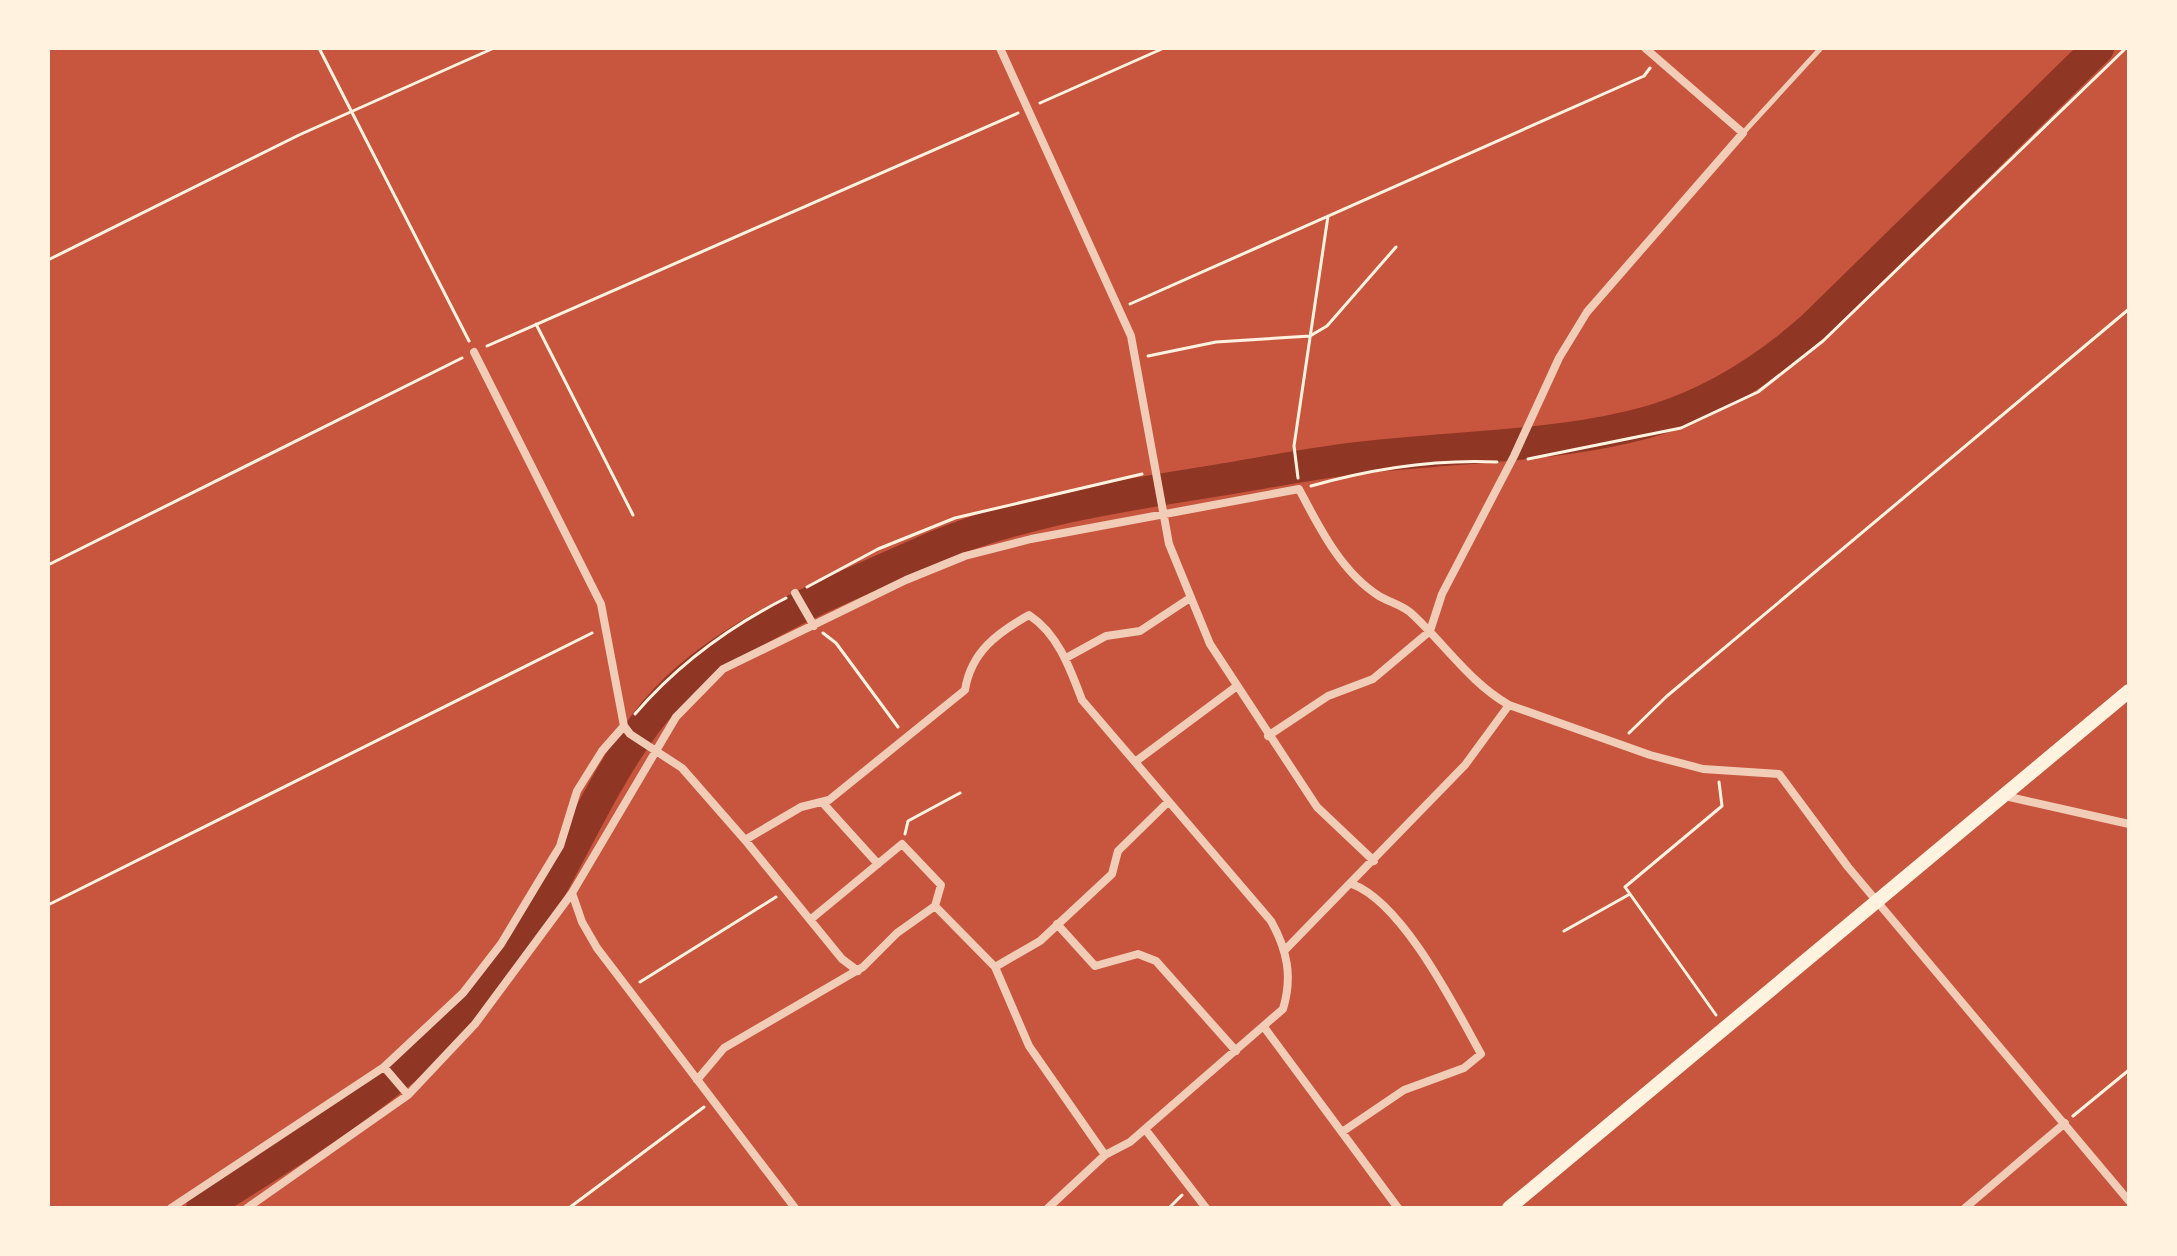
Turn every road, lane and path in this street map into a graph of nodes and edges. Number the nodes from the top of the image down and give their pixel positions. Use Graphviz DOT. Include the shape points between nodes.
graph roads {
  1 [pos="319,48"];
  2 [pos="494,48"];
  3 [pos="1000,48"];
  4 [pos="1164,48"];
  5 [pos="1645,48"];
  6 [pos="1821,48"];
  7 [pos="2126,48"];
  8 [pos="1657,58"];
  9 [pos="1028,109"];
  10 [pos="352,112"];
  11 [pos="1743,133"];
  12 [pos="1328,216"];
  13 [pos="1396,247"];
  14 [pos="48,260"];
  15 [pos="1119,308"];
  16 [pos="2129,309"];
  17 [pos="536,324"];
  18 [pos="1310,336"];
  19 [pos="474,352"];
  20 [pos="1137,358"];
  21 [pos="1511,462"];
  22 [pos="1155,471"];
  23 [pos="1299,489"];
  24 [pos="1162,514"];
  25 [pos="633,515"];
  26 [pos="48,565"];
  27 [pos="795,593"];
  28 [pos="1190,598"];
  29 [pos="606,626"];
  30 [pos="814,626"];
  31 [pos="1430,631"];
  32 [pos="1066,658"];
  33 [pos="1237,686"];
  34 [pos="2129,691"];
  35 [pos="1509,705"];
  36 [pos="624,726"];
  37 [pos="1268,736"];
  38 [pos="906,737"];
  39 [pos="1620,742"];
  40 [pos="657,752"];
  41 [pos="1135,762"];
  42 [pos="1717,770"];
  43 [pos="960,793"];
  44 [pos="2003,796"];
  45 [pos="822,802"];
  46 [pos="1168,802"];
  47 [pos="2129,824"];
  48 [pos="745,840"];
  49 [pos="902,844"];
  50 [pos="1374,861"];
  51 [pos="878,864"];
  52 [pos="1352,884"];
  53 [pos="786,891"];
  54 [pos="572,893"];
  55 [pos="1630,894"];
  56 [pos="1877,900"];
  57 [pos="48,905"];
  58 [pos="935,906"];
  59 [pos="810,920"];
  60 [pos="1057,924"];
  61 [pos="1564,931"];
  62 [pos="1286,949"];
  63 [pos="995,967"];
  64 [pos="858,971"];
  65 [pos="628,990"];
  66 [pos="1264,1027"];
  67 [pos="1725,1027"];
  68 [pos="1236,1051"];
  69 [pos="384,1067"];
  70 [pos="2129,1070"];
  71 [pos="697,1080"];
  72 [pos="408,1095"];
  73 [pos="712,1100"];
  74 [pos="2065,1123"];
  75 [pos="1145,1129"];
  76 [pos="1342,1132"];
  77 [pos="1105,1155"];
  78 [pos="1190,1187"];
  79 [pos="2129,1201"];
  80 [pos="171,1208"];
  81 [pos="247,1208"];
  82 [pos="569,1208"];
  83 [pos="795,1208"];
  84 [pos="1048,1208"];
  85 [pos="1169,1208"];
  86 [pos="1206,1208"];
  87 [pos="1398,1208"];
  88 [pos="1509,1208"];
  89 [pos="1965,1208"];
  1 -- 10 [label="path"];
  2 -- 10 [label="path"];
  3 -- 9 [label="street"];
  4 -- 9 [label="path"];
  5 -- 8 [label="street"];
  6 -- 11 [label="lane"];
  7 -- 21 [label="path" via="1823,341 1758,392 1681,428"];
  8 -- 11 [label="street"];
  8 -- 12 [label="path" via="1644,76"];
  9 -- 15 [label="street"];
  9 -- 17 [label="path"];
  10 -- 14 [label="path"];
  10 -- 19 [label="path"];
  11 -- 21 [label="street" via="1587,312 1559,358"];
  12 -- 15 [label="path"];
  12 -- 18 [label="path"];
  13 -- 18 [label="path" via="1327,326"];
  15 -- 20 [label="street"];
  16 -- 39 [label="path" via="1667,696"];
  17 -- 19 [label="path"];
  17 -- 25 [label="path"];
  18 -- 20 [label="path" via="1216,342"];
  18 -- 23 [label="path" via="1294,446"];
  19 -- 26 [label="path"];
  19 -- 29 [label="street" via="588,576"];
  20 -- 22 [label="street"];
  21 -- 23 [label="path" via="1470,460 1361,471"];
  21 -- 31 [label="street" via="1442,594"];
  22 -- 24 [label="street"];
  22 -- 27 [label="path" via="955,518 878,549"];
  23 -- 24 [label="street"];
  23 -- 31 [label="street" via="1326,539 1353,573"];
  24 -- 28 [label="street"];
  24 -- 30 [label="street" via="965,556"];
  27 -- 30 [label="street"];
  27 -- 36 [label="path" via="694,654"];
  28 -- 32 [label="street" via="1140,631 1106,636"];
  28 -- 33 [label="street" via="1210,644"];
  29 -- 36 [label="street"];
  29 -- 57 [label="path"];
  30 -- 38 [label="path" via="836,643"];
  30 -- 40 [label="street" via="723,669 676,717"];
  31 -- 35 [label="street" via="1491,695"];
  31 -- 37 [label="street" via="1373,679 1328,696"];
  32 -- 38 [label="street" via="1029,615 1002,630 979,652 965,690"];
  32 -- 41 [label="street" via="1082,700"];
  33 -- 37 [label="street"];
  33 -- 41 [label="street"];
  34 -- 44 [label="main road"];
  35 -- 39 [label="street"];
  35 -- 50 [label="street" via="1465,765"];
  36 -- 40 [label="street"];
  36 -- 69 [label="street" via="577,791 560,846 501,944 463,993"];
  37 -- 50 [label="street" via="1317,807"];
  38 -- 45 [label="street"];
  39 -- 42 [label="street" via="1650,755"];
  40 -- 48 [label="street" via="682,768"];
  40 -- 54 [label="street"];
  41 -- 46 [label="street"];
  42 -- 55 [label="path" via="1722,806 1625,887"];
  42 -- 56 [label="street" via="1779,774"];
  43 -- 49 [label="path" via="908,821"];
  44 -- 47 [label="street"];
  44 -- 56 [label="main road"];
  45 -- 48 [label="street" via="801,807"];
  45 -- 51 [label="street"];
  46 -- 60 [label="street" via="1118,851 1112,874"];
  46 -- 62 [label="street" via="1271,921"];
  48 -- 53 [label="street"];
  49 -- 51 [label="street"];
  49 -- 58 [label="street" via="941,885"];
  50 -- 52 [label="street"];
  51 -- 59 [label="street"];
  52 -- 62 [label="street"];
  52 -- 76 [label="street" via="1379,899 1441,979 1481,1054 1464,1068 1404,1090"];
  53 -- 59 [label="street"];
  53 -- 65 [label="path"];
  54 -- 65 [label="street" via="582,922"];
  54 -- 72 [label="street" via="475,1024"];
  55 -- 61 [label="path"];
  55 -- 67 [label="path"];
  56 -- 67 [label="main road"];
  56 -- 74 [label="street"];
  58 -- 63 [label="street"];
  58 -- 64 [label="street"];
  59 -- 64 [label="street"];
  60 -- 63 [label="street" via="1040,941"];
  60 -- 68 [label="street" via="1095,966 1138,954 1156,961"];
  62 -- 66 [label="street" via="1290,987 1283,1009"];
  63 -- 77 [label="street" via="1029,1046"];
  64 -- 71 [label="street" via="724,1048"];
  65 -- 71 [label="street"];
  66 -- 68 [label="street"];
  66 -- 76 [label="street"];
  67 -- 88 [label="main road"];
  68 -- 75 [label="street"];
  69 -- 72 [label="street"];
  69 -- 80 [label="street"];
  70 -- 74 [label="path"];
  71 -- 73 [label="street"];
  72 -- 81 [label="street"];
  73 -- 82 [label="path"];
  73 -- 83 [label="street"];
  74 -- 79 [label="street"];
  74 -- 89 [label="street"];
  75 -- 77 [label="street"];
  75 -- 78 [label="street"];
  76 -- 87 [label="street"];
  77 -- 84 [label="street"];
  78 -- 85 [label="path"];
  78 -- 86 [label="street"];
}
